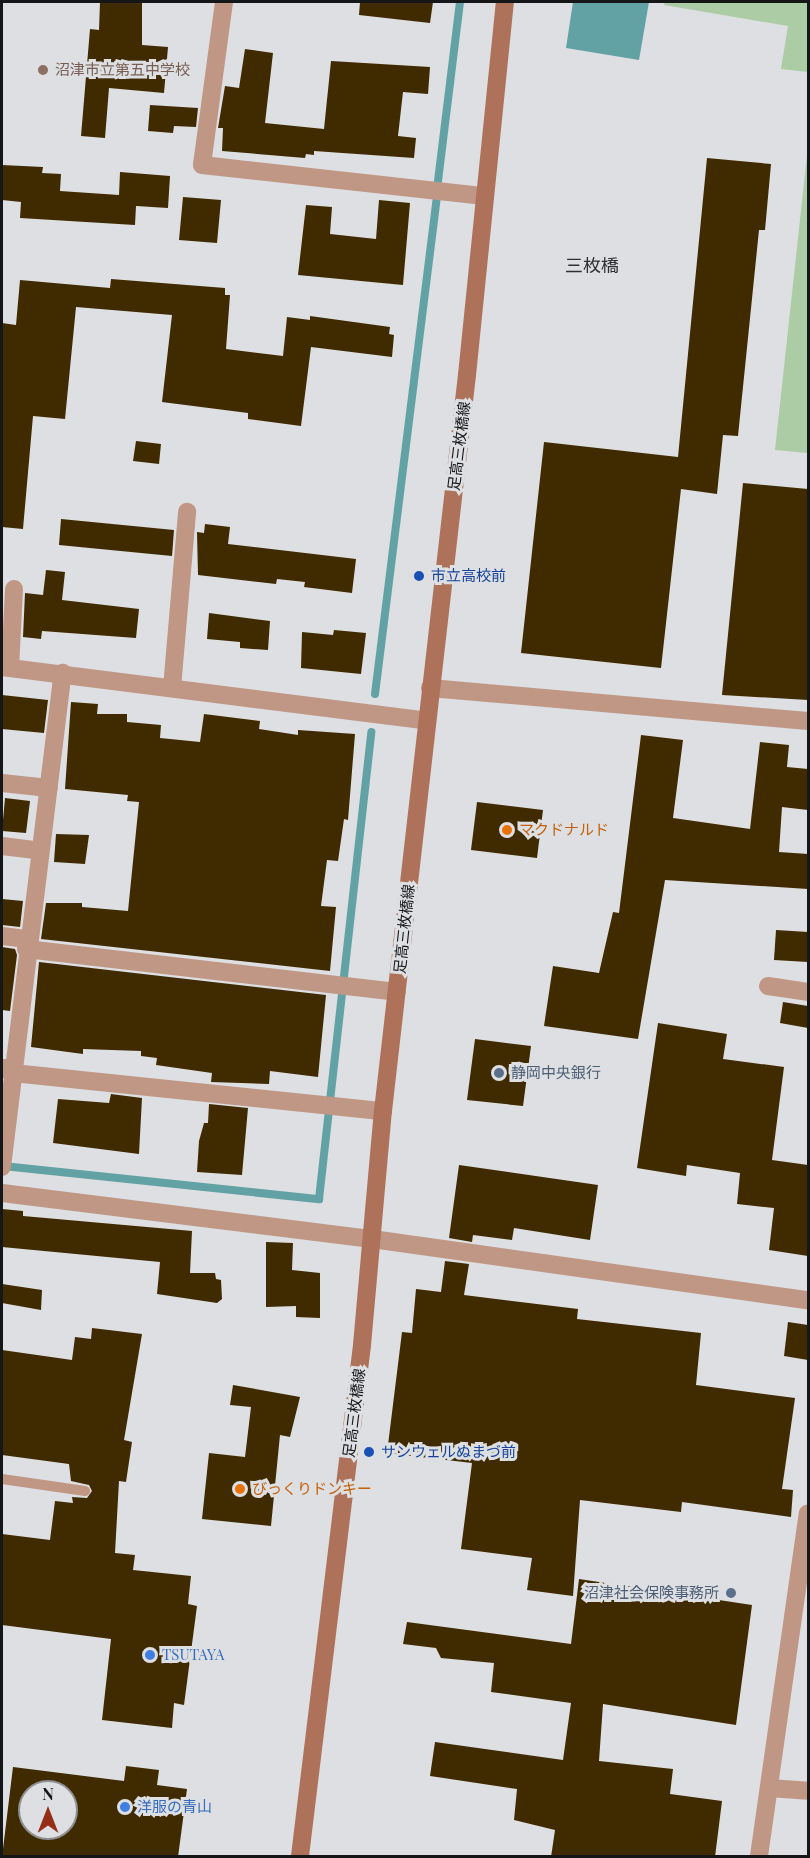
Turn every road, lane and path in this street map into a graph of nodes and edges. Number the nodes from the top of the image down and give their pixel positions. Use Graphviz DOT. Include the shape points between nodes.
graph roads {
  1 [pos="224,2"];
  2 [pos="505,2"];
  3 [pos="484,196"];
  4 [pos="188,512"];
  5 [pos="14,589"];
  6 [pos="6,667"];
  7 [pos="63,673"];
  8 [pos="172,688"];
  9 [pos="430,688"];
  10 [pos="427,721"];
  11 [pos="808,721"];
  12 [pos="2,783"];
  13 [pos="49,788"];
  14 [pos="2,846"];
  15 [pos="40,851"];
  16 [pos="2,936"];
  17 [pos="27,944"];
  18 [pos="768,986"];
  19 [pos="397,992"];
  20 [pos="808,992"];
  21 [pos="7,1070"];
  22 [pos="383,1111"];
  23 [pos="2,1167"];
  24 [pos="2,1193"];
  25 [pos="372,1239"];
  26 [pos="808,1300"];
  27 [pos="2,1479"];
  28 [pos="84,1491"];
  29 [pos="808,1514"];
  30 [pos="769,1788"];
  31 [pos="808,1791"];
  32 [pos="300,1857"];
  33 [pos="759,1857"];
  1 -- 3 [label="street" via="202,165"];
  2 -- 3 [label="main road, 足高三枚橋線"];
  3 -- 9 [label="main road, 足高三枚橋線"];
  4 -- 8 [label="street"];
  5 -- 6 [label="street"];
  6 -- 7 [label="street"];
  7 -- 8 [label="street"];
  7 -- 13 [label="street"];
  8 -- 10 [label="street"];
  9 -- 10 [label="main road, 足高三枚橋線"];
  9 -- 11 [label="street"];
  10 -- 19 [label="main road, 足高三枚橋線"];
  12 -- 13 [label="street"];
  13 -- 15 [label="street"];
  14 -- 15 [label="street"];
  15 -- 17 [label="street"];
  16 -- 17 [label="street"];
  17 -- 19 [label="street"];
  17 -- 21 [label="street"];
  18 -- 20 [label="street"];
  19 -- 22 [label="main road, 足高三枚橋線"];
  21 -- 22 [label="street"];
  21 -- 23 [label="street"];
  22 -- 25 [label="main road, 足高三枚橋線"];
  24 -- 25 [label="street"];
  25 -- 26 [label="street"];
  25 -- 32 [label="main road, 足高三枚橋線"];
  27 -- 28 [label="lane"];
  29 -- 30 [label="street"];
  30 -- 31 [label="street"];
  30 -- 33 [label="street"];
}
